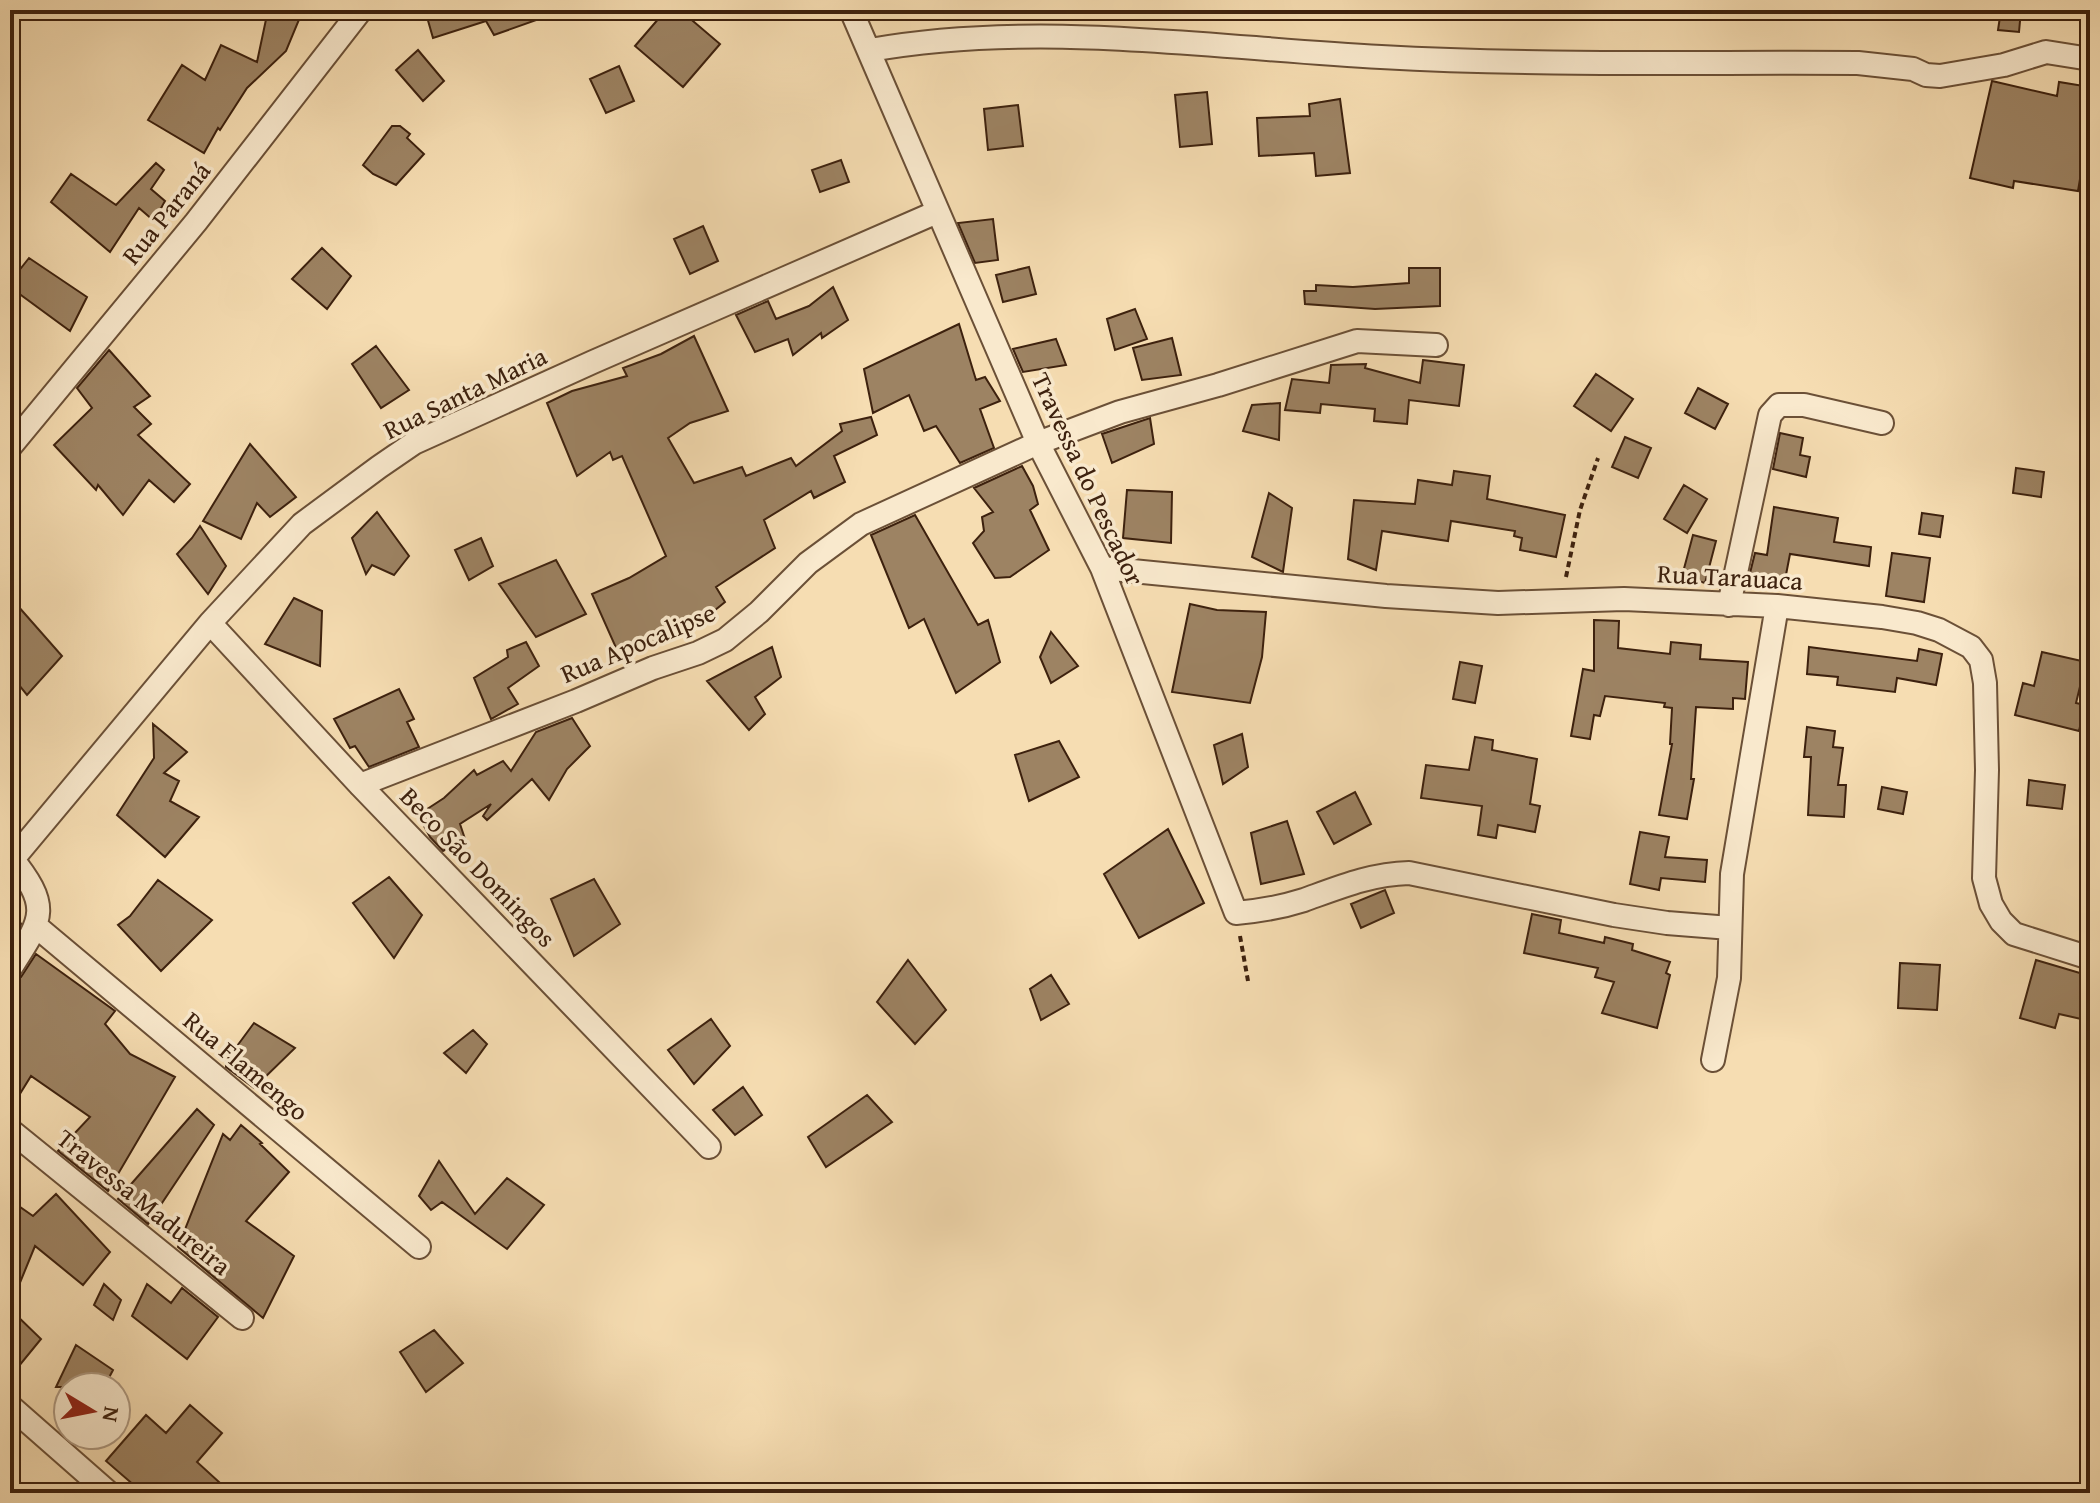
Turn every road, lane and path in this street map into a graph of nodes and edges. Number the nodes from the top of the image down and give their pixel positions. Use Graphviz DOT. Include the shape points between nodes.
graph roads {
  1 [pos="361,10"];
  2 [pos="851,10"];
  3 [pos="870,50"];
  4 [pos="2090,59"];
  5 [pos="937,212"];
  6 [pos="1436,345"];
  7 [pos="1882,423"];
  8 [pos="1038,443"];
  9 [pos="10,447"];
  10 [pos="1598,458"];
  11 [pos="1102,568"];
  12 [pos="1554,601"];
  13 [pos="1729,605"];
  14 [pos="1777,606"];
  15 [pos="210,623"];
  16 [pos="360,785"];
  17 [pos="11,858"];
  18 [pos="1236,913"];
  19 [pos="37,927"];
  20 [pos="1730,928"];
  21 [pos="2090,958"];
  22 [pos="10,969"];
  23 [pos="1248,981"];
  24 [pos="1713,1060"];
  25 [pos="10,1130"];
  26 [pos="709,1147"];
  27 [pos="419,1247"];
  28 [pos="242,1318"];
  29 [pos="10,1406"];
  30 [pos="109,1493"];
  1 -- 9 [label="street, Rua Paraná" via="196,222"];
  2 -- 3 [label="street, Travessa do Pescador"];
  3 -- 4 [label="street" via="1005,35 1413,58 1858,63 1940,76 2046,52"];
  3 -- 5 [label="street, Travessa do Pescador"];
  5 -- 8 [label="street, Travessa do Pescador"];
  5 -- 15 [label="street, Rua Santa Maria" via="414,443 302,524"];
  6 -- 8 [label="street, Rua Apocalipse" via="1357,341 1120,412"];
  7 -- 13 [label="street" via="1804,405 1779,405 1770,415"];
  8 -- 11 [label="street, Travessa do Pescador"];
  8 -- 16 [label="street, Rua Apocalipse" via="861,524 808,563 725,640"];
  10 -- 12 [label="path" via="1580,510 1568,574"];
  11 -- 12 [label="street, Rua Tarauaca" via="1386,596"];
  11 -- 18 [label="street, Travessa do Pescador"];
  12 -- 13 [label="street, Rua Tarauaca"];
  13 -- 14 [label="street, Rua Tarauaca"];
  14 -- 20 [label="street" via="1732,874"];
  14 -- 21 [label="street, Rua Tarauaca" via="1917,623 1971,647 1981,660 1985,683 1984,878 1991,904 2014,934"];
  15 -- 16 [label="street, Beco São Domingos"];
  15 -- 17 [label="street, Rua Santa Maria"];
  16 -- 26 [label="street, Beco São Domingos"];
  17 -- 19 [label="street" via="38,907"];
  18 -- 20 [label="street" via="1262,911 1387,873 1409,873 1614,915"];
  18 -- 23 [label="path"];
  19 -- 22 [label="street"];
  19 -- 27 [label="street, Rua Flamengo"];
  20 -- 24 [label="street" via="1729,978"];
  25 -- 28 [label="street, Travessa Madureira"];
  29 -- 30 [label="street"];
}
